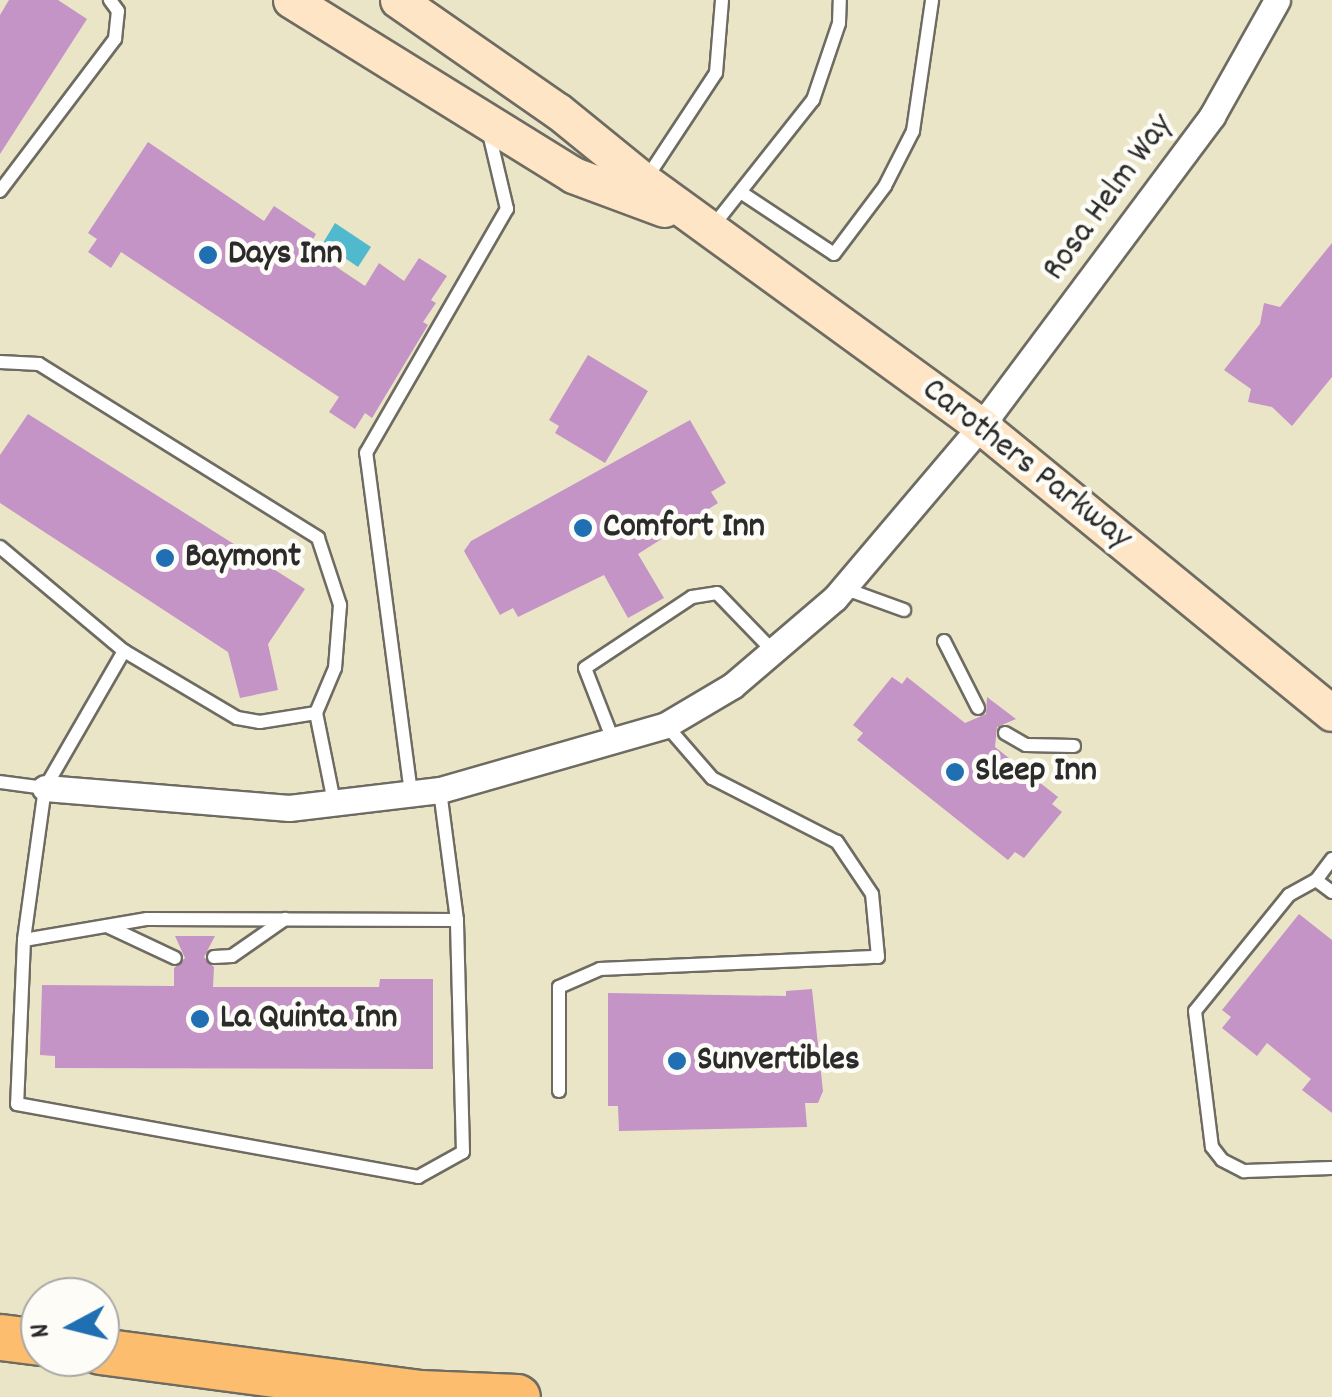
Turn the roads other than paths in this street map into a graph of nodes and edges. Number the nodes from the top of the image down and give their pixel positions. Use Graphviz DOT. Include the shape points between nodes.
graph roads {
  1 [pos="110,0"];
  2 [pos="291,0"];
  3 [pos="398,0"];
  4 [pos="722,0"];
  5 [pos="840,0"];
  6 [pos="932,0"];
  7 [pos="1277,0"];
  8 [pos="487,122"];
  9 [pos="644,181"];
  10 [pos="0,191"];
  11 [pos="742,192"];
  12 [pos="712,228"];
  13 [pos="0,362"];
  14 [pos="981,426"];
  15 [pos="0,547"];
  16 [pos="843,588"];
  17 [pos="904,610"];
  18 [pos="944,641"];
  19 [pos="124,651"];
  20 [pos="773,651"];
  21 [pos="978,708"];
  22 [pos="1332,712"];
  23 [pos="316,713"];
  24 [pos="666,725"];
  25 [pos="1006,733"];
  26 [pos="614,742"];
  27 [pos="1074,746"];
  28 [pos="0,782"];
  29 [pos="45,788"];
  30 [pos="440,790"];
  31 [pos="411,793"];
  32 [pos="334,802"];
  33 [pos="1332,859"];
  34 [pos="1316,880"];
  35 [pos="1332,892"];
  36 [pos="285,919"];
  37 [pos="457,920"];
  38 [pos="107,926"];
  39 [pos="24,940"];
  40 [pos="214,957"];
  41 [pos="174,958"];
  42 [pos="559,1091"];
  43 [pos="1332,1168"];
  44 [pos="120,1354"];
  45 [pos="517,1397"];
  1 -- 10 [label="lane" via="118,11 115,38"];
  2 -- 8 [label="main road, Carothers Parkway"];
  3 -- 9 [label="main road, Carothers Parkway" via="558,111"];
  4 -- 9 [label="lane" via="716,74"];
  5 -- 11 [label="lane" via="813,100"];
  6 -- 11 [label="lane" via="913,131 885,186 834,254"];
  7 -- 14 [label="street, Rosa Helm Way" via="1212,116"];
  8 -- 12 [label="main road, Carothers Parkway" via="573,176"];
  8 -- 31 [label="lane" via="507,208 366,453"];
  9 -- 12 [label="main road, Carothers Parkway"];
  11 -- 12 [label="lane"];
  12 -- 14 [label="main road, Carothers Parkway"];
  13 -- 23 [label="lane" via="39,364 318,538 340,604 335,668"];
  14 -- 16 [label="street, Rosa Helm Way"];
  14 -- 22 [label="main road, Carothers Parkway"];
  15 -- 19 [label="lane"];
  16 -- 17 [label="lane"];
  16 -- 20 [label="street, Rosa Helm Way"];
  18 -- 21 [label="lane"];
  19 -- 23 [label="lane" via="236,718 260,722"];
  19 -- 29 [label="lane"];
  20 -- 24 [label="street, Rosa Helm Way" via="732,686"];
  20 -- 26 [label="lane" via="717,594 692,598 585,668"];
  23 -- 32 [label="lane"];
  24 -- 26 [label="street, Rosa Helm Way"];
  24 -- 42 [label="lane" via="712,778 837,842 872,894 878,957 600,969 560,987"];
  25 -- 27 [label="lane" via="1026,745"];
  26 -- 30 [label="street, Rosa Helm Way"];
  28 -- 29 [label="lane"];
  29 -- 32 [label="street, Rosa Helm Way" via="289,808"];
  29 -- 39 [label="lane"];
  30 -- 31 [label="street, Rosa Helm Way"];
  30 -- 37 [label="lane"];
  31 -- 32 [label="street, Rosa Helm Way"];
  33 -- 34 [label="lane"];
  34 -- 35 [label="lane"];
  34 -- 43 [label="lane" via="1289,895 1195,1011 1197,1066 1212,1147 1222,1160 1244,1171"];
  36 -- 37 [label="lane"];
  36 -- 38 [label="lane" via="146,919"];
  36 -- 40 [label="lane" via="232,956"];
  37 -- 39 [label="lane" via="464,1152 418,1177 17,1104"];
  38 -- 39 [label="lane"];
  38 -- 41 [label="lane"];
  44 -- 45 [label="highway" via="420,1393"];
}
